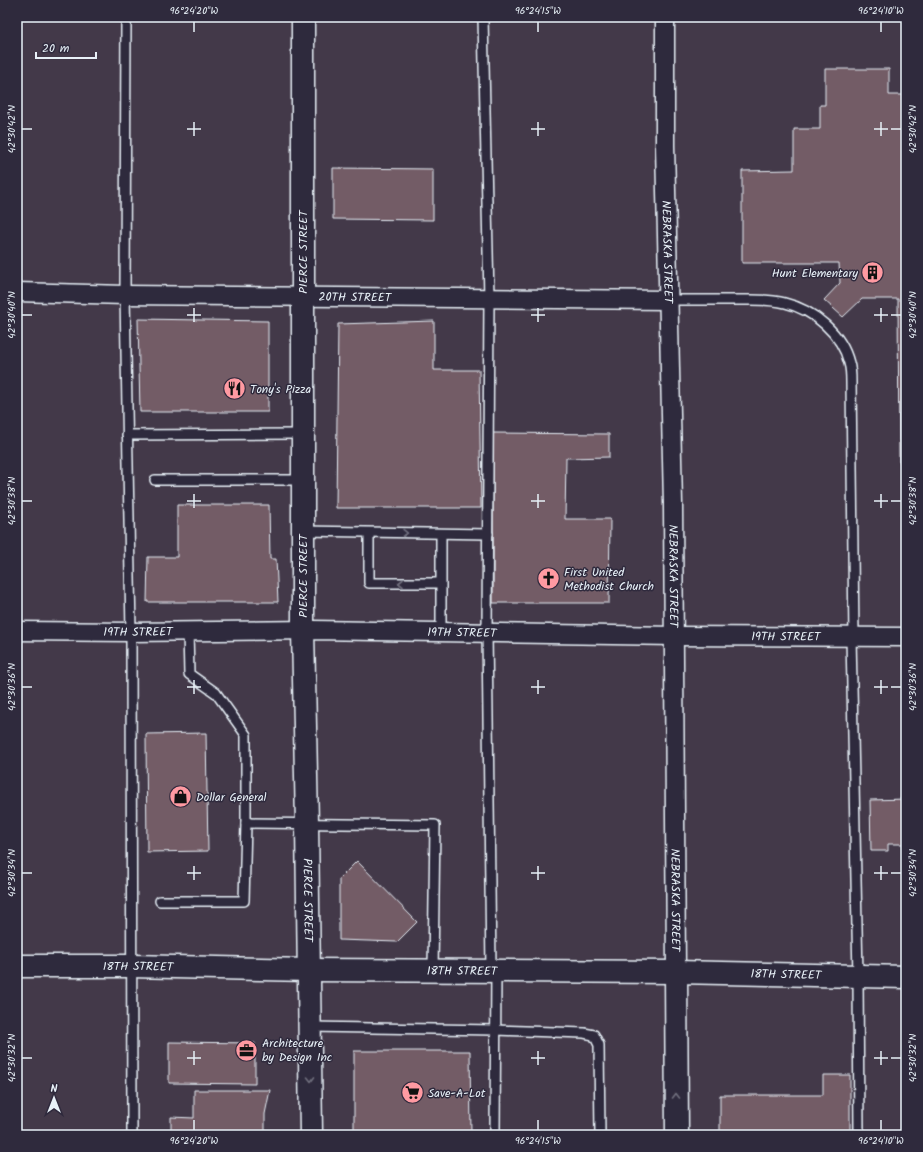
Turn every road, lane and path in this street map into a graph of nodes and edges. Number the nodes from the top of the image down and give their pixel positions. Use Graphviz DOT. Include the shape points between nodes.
graph roads {
  1 [pos="126,17"];
  2 [pos="303,17"];
  3 [pos="483,17"];
  4 [pos="665,17"];
  5 [pos="17,292"];
  6 [pos="124,295"];
  7 [pos="303,297"];
  8 [pos="489,298"];
  9 [pos="668,300"];
  10 [pos="303,434"];
  11 [pos="127,435"];
  12 [pos="155,480"];
  13 [pos="303,480"];
  14 [pos="303,531"];
  15 [pos="369,533"];
  16 [pos="441,534"];
  17 [pos="488,534"];
  18 [pos="440,583"];
  19 [pos="302,630"];
  20 [pos="17,631"];
  21 [pos="188,631"];
  22 [pos="131,632"];
  23 [pos="441,632"];
  24 [pos="487,632"];
  25 [pos="675,636"];
  26 [pos="852,637"];
  27 [pos="906,637"];
  28 [pos="246,823"];
  29 [pos="307,824"];
  30 [pos="160,902"];
  31 [pos="17,966"];
  32 [pos="131,966"];
  33 [pos="310,970"];
  34 [pos="433,970"];
  35 [pos="494,970"];
  36 [pos="676,972"];
  37 [pos="858,976"];
  38 [pos="906,977"];
  39 [pos="310,1027"];
  40 [pos="495,1030"];
  41 [pos="132,1135"];
  42 [pos="311,1135"];
  43 [pos="495,1135"];
  44 [pos="600,1135"];
  45 [pos="677,1135"];
  46 [pos="859,1135"];
  1 -- 6 [label="lane"];
  2 -- 7 [label="main road, PIERCE STREET"];
  3 -- 8 [label="lane"];
  4 -- 9 [label="street, NEBRASKA STREET"];
  5 -- 6 [label="street, 20TH STREET"];
  6 -- 7 [label="street, 20TH STREET"];
  6 -- 11 [label="lane"];
  7 -- 8 [label="street, 20TH STREET"];
  7 -- 10 [label="main road, PIERCE STREET"];
  8 -- 9 [label="street, 20TH STREET"];
  8 -- 17 [label="lane"];
  9 -- 25 [label="street, NEBRASKA STREET"];
  9 -- 26 [label="lane" via="785,302 816,317 838,339 849,362 851,382"];
  10 -- 11 [label="lane"];
  10 -- 13 [label="main road, PIERCE STREET"];
  11 -- 22 [label="lane"];
  12 -- 13 [label="lane"];
  13 -- 14 [label="main road, PIERCE STREET"];
  14 -- 15 [label="lane"];
  14 -- 19 [label="main road, PIERCE STREET"];
  15 -- 16 [label="lane, one-way"];
  18 -- 15 [label="lane, one-way" via="369,583"];
  16 -- 17 [label="lane"];
  16 -- 18 [label="lane"];
  17 -- 24 [label="lane"];
  18 -- 23 [label="lane"];
  19 -- 21 [label="street, 19TH STREET"];
  19 -- 23 [label="street, 19TH STREET"];
  19 -- 29 [label="main road, PIERCE STREET"];
  20 -- 22 [label="street, 19TH STREET"];
  21 -- 22 [label="street, 19TH STREET"];
  21 -- 28 [label="lane" via="189,674 216,693 246,735"];
  22 -- 32 [label="lane"];
  23 -- 24 [label="street, 19TH STREET"];
  24 -- 25 [label="street, 19TH STREET"];
  24 -- 35 [label="lane"];
  25 -- 26 [label="street, 19TH STREET"];
  25 -- 36 [label="street, NEBRASKA STREET"];
  26 -- 27 [label="street, 19TH STREET"];
  26 -- 37 [label="lane"];
  28 -- 29 [label="lane"];
  28 -- 30 [label="lane" via="244,902"];
  29 -- 33 [label="main road, PIERCE STREET"];
  29 -- 34 [label="lane" via="435,824"];
  31 -- 32 [label="main road, 18TH STREET"];
  32 -- 33 [label="main road, 18TH STREET"];
  32 -- 41 [label="lane"];
  33 -- 34 [label="main road, 18TH STREET"];
  33 -- 39 [label="main road, PIERCE STREET"];
  34 -- 35 [label="main road, 18TH STREET"];
  35 -- 36 [label="main road, 18TH STREET"];
  35 -- 40 [label="lane"];
  36 -- 37 [label="main road, 18TH STREET"];
  45 -- 36 [label="main road, NEBRASKA STREET, one-way"];
  37 -- 38 [label="main road, 18TH STREET"];
  37 -- 46 [label="lane"];
  39 -- 40 [label="lane"];
  39 -- 42 [label="main road, PIERCE STREET, one-way"];
  40 -- 43 [label="lane"];
  40 -- 44 [label="lane" via="594,1035 599,1045"];
}
